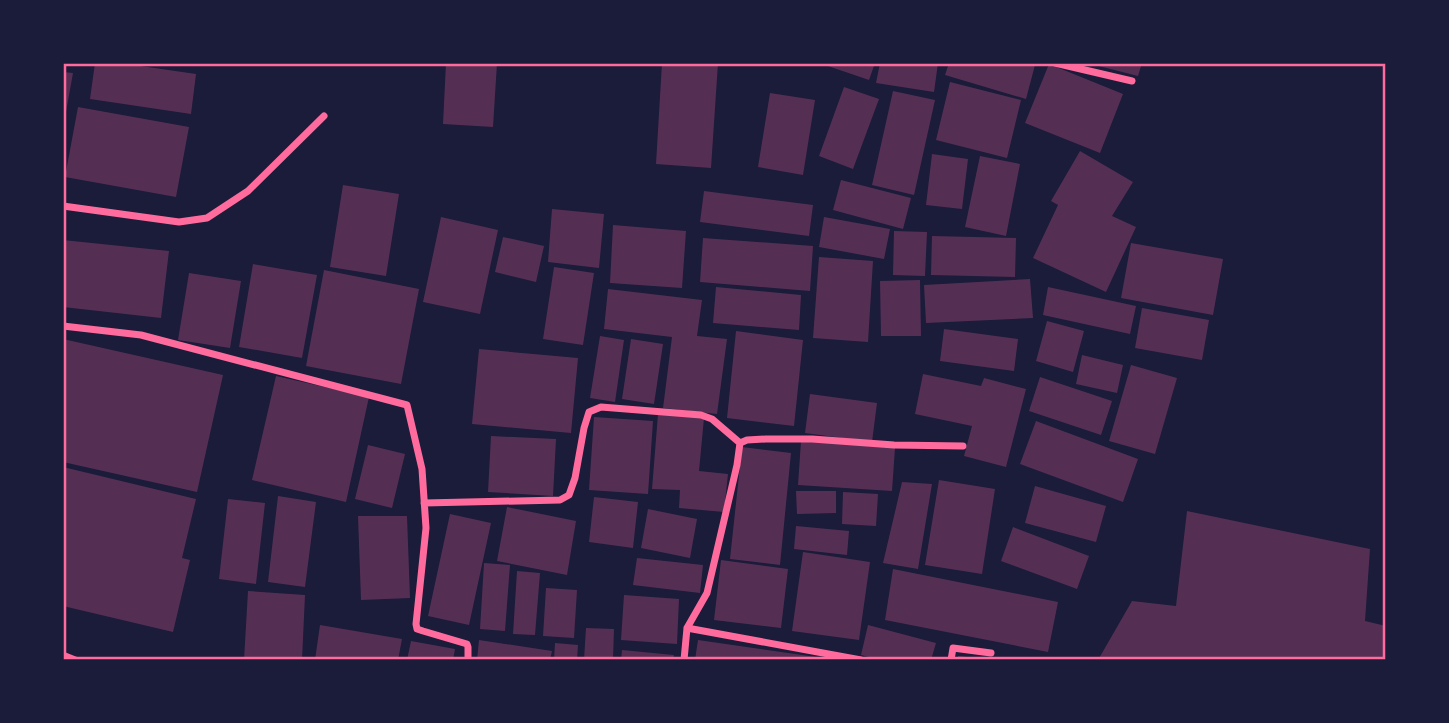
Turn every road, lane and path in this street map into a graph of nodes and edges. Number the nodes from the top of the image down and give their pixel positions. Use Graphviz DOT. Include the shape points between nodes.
graph roads {
  1 [pos="1055,63"];
  2 [pos="1132,81"];
  3 [pos="324,117"];
  4 [pos="63,206"];
  5 [pos="63,326"];
  6 [pos="740,443"];
  7 [pos="963,446"];
  8 [pos="424,503"];
  9 [pos="687,628"];
  10 [pos="991,653"];
  11 [pos="63,654"];
  12 [pos="78,660"];
  13 [pos="468,660"];
  14 [pos="684,660"];
  15 [pos="861,660"];
  16 [pos="951,660"];
  1 -- 2 [label="street"];
  3 -- 4 [label="street" via="248,191 207,218 179,222"];
  5 -- 8 [label="street" via="141,335 407,405 422,469"];
  6 -- 7 [label="street" via="812,439"];
  6 -- 8 [label="street" via="701,415 601,407 589,412 575,478 569,495 560,500"];
  6 -- 9 [label="street" via="707,593"];
  8 -- 13 [label="street" via="417,629 467,643"];
  9 -- 14 [label="street"];
  9 -- 15 [label="street"];
  10 -- 16 [label="street" via="953,648"];
  11 -- 12 [label="lane"];
}
